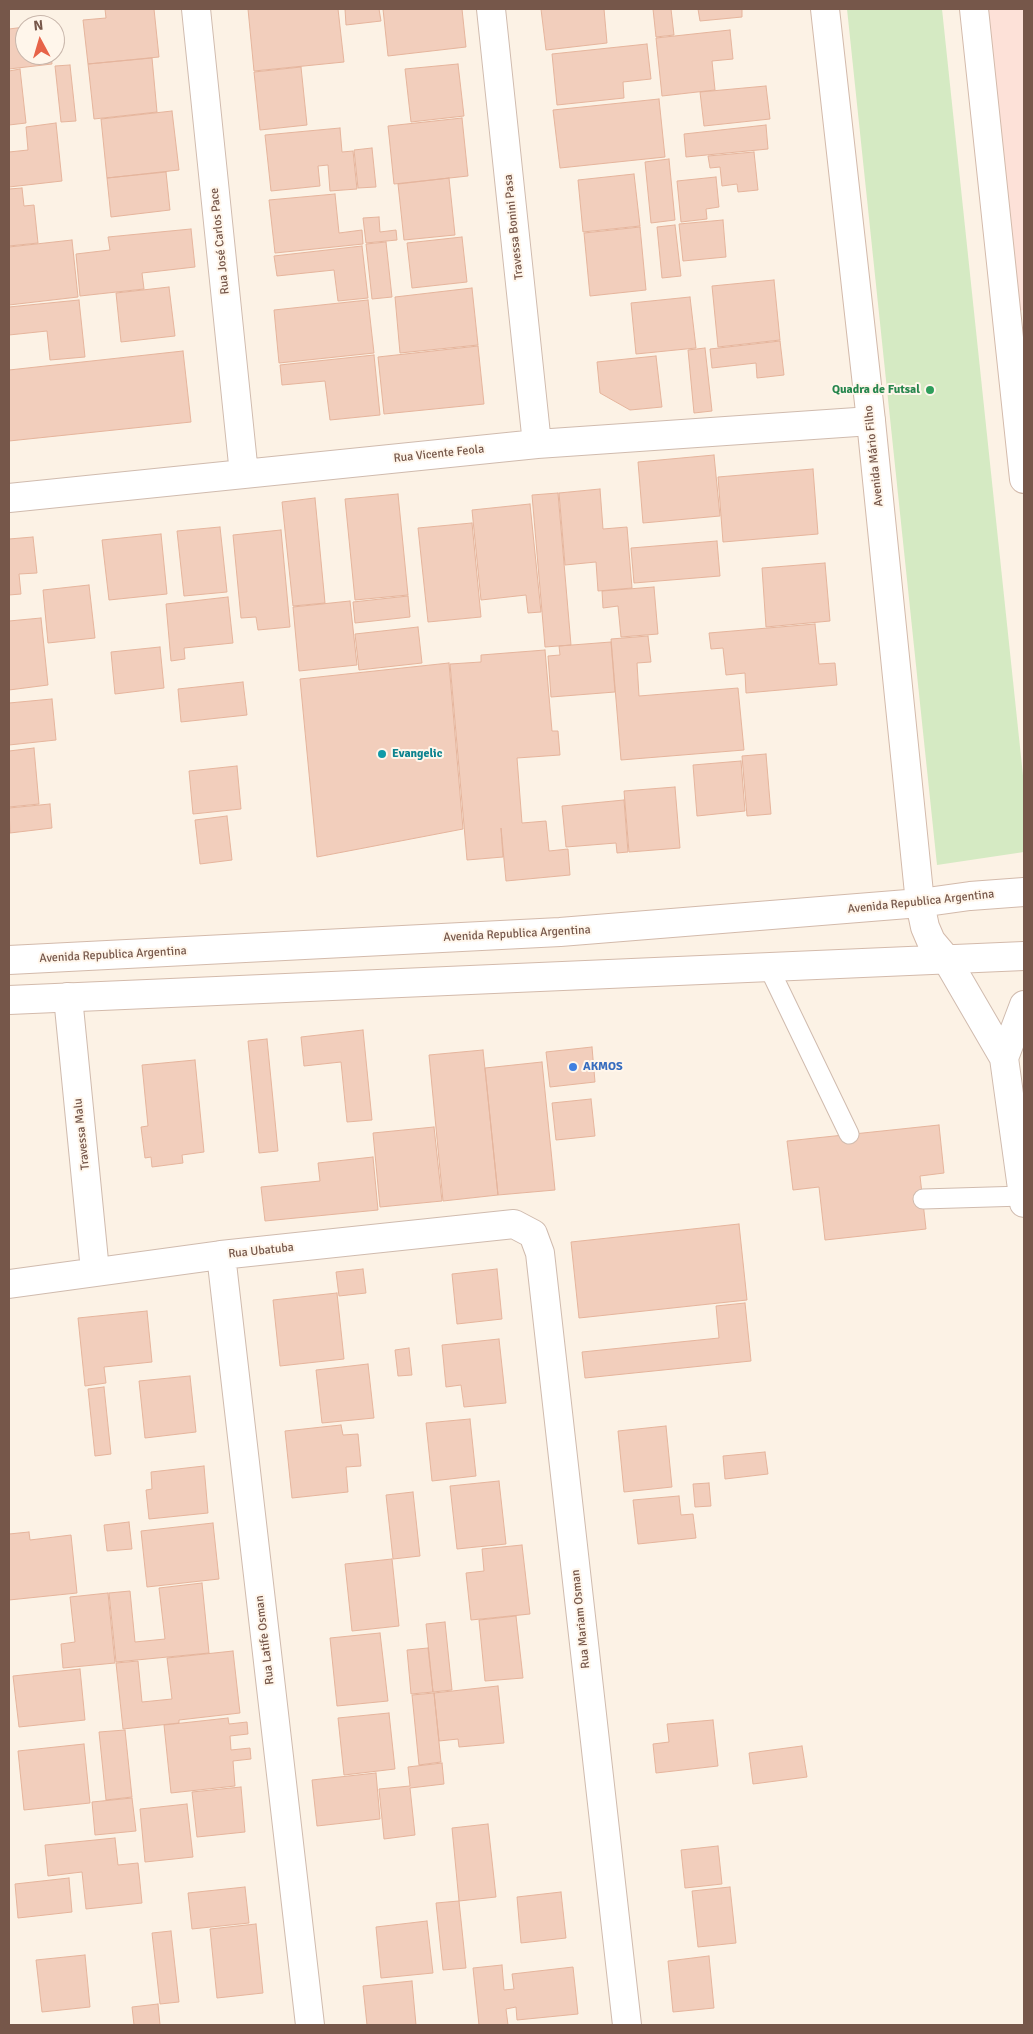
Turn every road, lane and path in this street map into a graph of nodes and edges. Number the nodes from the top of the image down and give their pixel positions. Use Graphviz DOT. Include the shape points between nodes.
graph roads {
  1 [pos="196,9"];
  2 [pos="490,9"];
  3 [pos="825,9"];
  4 [pos="974,9"];
  5 [pos="871,421"];
  6 [pos="537,444"];
  7 [pos="244,474"];
  8 [pos="1024,479"];
  9 [pos="9,498"];
  10 [pos="1024,892"];
  11 [pos="920,903"];
  12 [pos="1024,956"];
  13 [pos="9,960"];
  14 [pos="946,960"];
  15 [pos="769,968"];
  16 [pos="68,997"];
  17 [pos="9,1000"];
  18 [pos="1024,1006"];
  19 [pos="1004,1058"];
  20 [pos="849,1134"];
  21 [pos="922,1199"];
  22 [pos="1024,1200"];
  23 [pos="514,1224"];
  24 [pos="221,1255"];
  25 [pos="95,1272"];
  26 [pos="9,1284"];
  27 [pos="310,2025"];
  28 [pos="627,2025"];
  1 -- 7 [label="street, Rua José Carlos Pace"];
  2 -- 6 [label="street, Travessa Bonini Pasa"];
  3 -- 5 [label="street, Avenida Mário Filho"];
  4 -- 8 [label="street"];
  5 -- 6 [label="street, Rua Vicente Feola"];
  5 -- 11 [label="street, Avenida Mário Filho"];
  6 -- 7 [label="street, Rua Vicente Feola"];
  7 -- 9 [label="street, Rua Vicente Feola"];
  10 -- 11 [label="street, Avenida Republica Argentina"];
  11 -- 13 [label="street, Avenida Republica Argentina" via="560,932"];
  11 -- 14 [label="street, Avenida Mário Filho" via="931,941"];
  12 -- 14 [label="street"];
  14 -- 15 [label="street"];
  14 -- 19 [label="street, Avenida Mário Filho"];
  15 -- 16 [label="street"];
  15 -- 20 [label="lane"];
  16 -- 17 [label="street"];
  16 -- 25 [label="street, Travessa Malu"];
  18 -- 19 [label="street"];
  19 -- 22 [label="street"];
  21 -- 22 [label="lane"];
  23 -- 24 [label="street, Rua Ubatuba"];
  23 -- 28 [label="street, Rua Mariam Osman" via="533,1234 540,1253"];
  24 -- 25 [label="street, Rua Ubatuba"];
  24 -- 27 [label="street, Rua Latife Osman"];
  25 -- 26 [label="street, Rua Ubatuba"];
}
